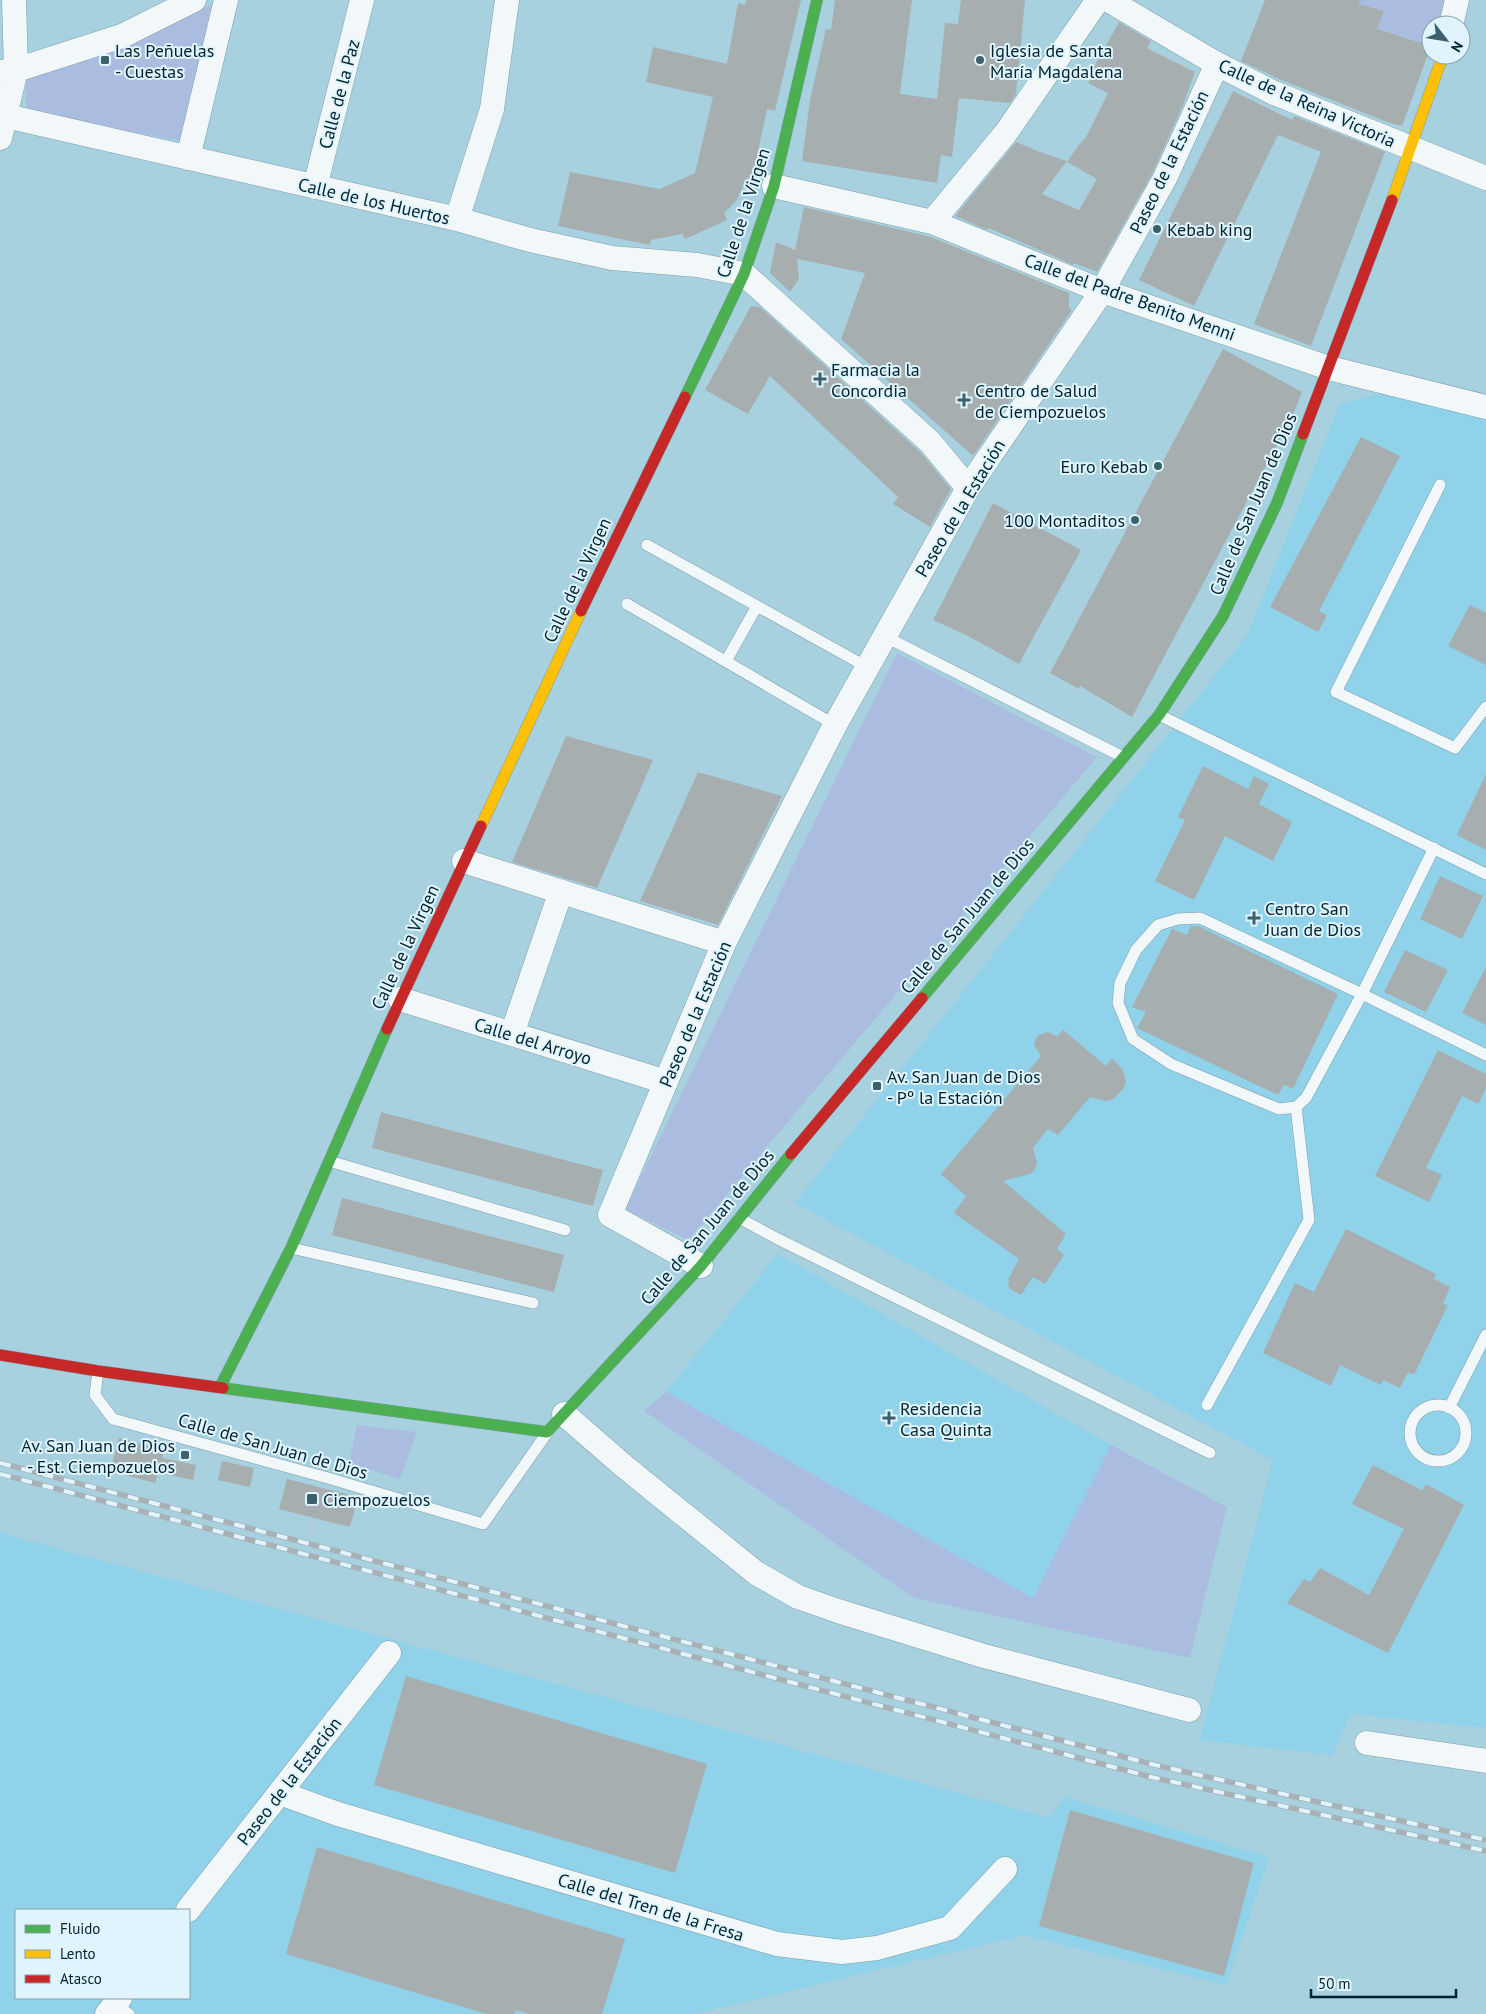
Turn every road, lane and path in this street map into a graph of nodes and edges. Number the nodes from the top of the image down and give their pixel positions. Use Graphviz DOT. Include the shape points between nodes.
graph roads {
  1 [pos="14,0"];
  2 [pos="194,0"];
  3 [pos="226,0"];
  4 [pos="362,0"];
  5 [pos="507,0"];
  6 [pos="817,0"];
  7 [pos="1098,0"];
  8 [pos="1108,0"];
  9 [pos="1456,0"];
  10 [pos="1453,15"];
  11 [pos="1217,64"];
  12 [pos="1440,65"];
  13 [pos="8,71"];
  14 [pos="3,127"];
  15 [pos="1411,149"];
  16 [pos="188,158"];
  17 [pos="1486,178"];
  18 [pos="774,186"];
  19 [pos="314,187"];
  20 [pos="457,219"];
  21 [pos="932,222"];
  22 [pos="744,274"];
  23 [pos="1102,290"];
  24 [pos="1329,368"];
  25 [pos="1486,407"];
  26 [pos="1440,485"];
  27 [pos="968,488"];
  28 [pos="647,545"];
  29 [pos="627,604"];
  30 [pos="757,606"];
  31 [pos="884,636"];
  32 [pos="726,661"];
  33 [pos="867,667"];
  34 [pos="1486,707"];
  35 [pos="1159,715"];
  36 [pos="835,725"];
  37 [pos="1123,757"];
  38 [pos="1434,848"];
  39 [pos="464,860"];
  40 [pos="1486,874"];
  41 [pos="561,892"];
  42 [pos="724,943"];
  43 [pos="1362,994"];
  44 [pos="400,999"];
  45 [pos="512,1034"];
  46 [pos="1486,1055"];
  47 [pos="666,1082"];
  48 [pos="1296,1107"];
  49 [pos="329,1161"];
  50 [pos="740,1218"];
  51 [pos="565,1230"];
  52 [pos="291,1248"];
  53 [pos="701,1266"];
  54 [pos="533,1303"];
  55 [pos="1486,1336"];
  56 [pos="0,1355"];
  57 [pos="98,1371"];
  58 [pos="220,1387"];
  59 [pos="1207,1405"];
  60 [pos="1450,1408"];
  61 [pos="564,1414"];
  62 [pos="547,1432"];
  63 [pos="1210,1453"];
  64 [pos="314,1518"];
  65 [pos="309,1537"];
  66 [pos="389,1653"];
  67 [pos="1190,1710"];
  68 [pos="1367,1743"];
  69 [pos="1486,1761"];
  70 [pos="280,1793"];
  71 [pos="1005,1869"];
  72 [pos="189,1909"];
  1 -- 13 [label="street"];
  2 -- 13 [label="street" via="122,36"];
  3 -- 16 [label="street"];
  4 -- 19 [label="street, Calle de la Paz"];
  5 -- 20 [label="street" via="492,109"];
  6 -- 18 [label="street, Calle de la Virgen"];
  7 -- 21 [label="street" via="1004,134"];
  8 -- 11 [label="street, Calle de la Reina Victoria"];
  9 -- 10 [label="street"];
  11 -- 15 [label="street, Calle de la Reina Victoria" via="1274,93"];
  11 -- 23 [label="street, Paseo de la Estación" via="1165,178"];
  12 -- 15 [label="street, Calle de San Juan de Dios"];
  13 -- 14 [label="street"];
  14 -- 16 [label="street, Calle de los Huertos"];
  15 -- 17 [label="street, Calle de la Reina Victoria"];
  15 -- 24 [label="street, Calle de San Juan de Dios"];
  16 -- 19 [label="street, Calle de los Huertos"];
  18 -- 21 [label="street, Calle del Padre Benito Menni"];
  18 -- 22 [label="street, Calle de la Virgen"];
  19 -- 20 [label="street, Calle de los Huertos"];
  20 -- 22 [label="street, Calle de los Huertos" via="530,240 612,258 696,265"];
  21 -- 23 [label="street, Calle del Padre Benito Menni"];
  22 -- 27 [label="street" via="930,442"];
  22 -- 39 [label="street, Calle de la Virgen"];
  23 -- 24 [label="street, Calle del Padre Benito Menni"];
  23 -- 27 [label="street, Paseo de la Estación"];
  24 -- 25 [label="street, Calle del Padre Benito Menni"];
  24 -- 35 [label="street, Calle de San Juan de Dios" via="1277,503 1223,616"];
  26 -- 34 [label="lane" via="1336,692 1455,748"];
  27 -- 31 [label="street, Paseo de la Estación"];
  28 -- 30 [label="lane"];
  29 -- 32 [label="lane"];
  30 -- 32 [label="lane"];
  30 -- 33 [label="lane"];
  31 -- 33 [label="street, Paseo de la Estación"];
  31 -- 37 [label="lane"];
  32 -- 36 [label="lane"];
  33 -- 36 [label="street, Paseo de la Estación"];
  35 -- 37 [label="street, Calle de San Juan de Dios"];
  35 -- 38 [label="lane"];
  36 -- 42 [label="street, Paseo de la Estación"];
  37 -- 50 [label="street, Calle de San Juan de Dios"];
  38 -- 40 [label="lane"];
  38 -- 43 [label="lane"];
  39 -- 41 [label="street"];
  39 -- 44 [label="street, Calle de la Virgen"];
  41 -- 42 [label="street"];
  41 -- 45 [label="street"];
  42 -- 47 [label="street, Paseo de la Estación"];
  43 -- 46 [label="lane"];
  43 -- 48 [label="lane" via="1306,1098"];
  43 -- 48 [label="lane" via="1200,918 1178,919 1158,926 1136,950 1120,982 1118,1003 1133,1039 1180,1068 1279,1109"];
  44 -- 45 [label="street, Calle del Arroyo"];
  44 -- 49 [label="street, Calle de la Virgen"];
  45 -- 47 [label="street, Calle del Arroyo"];
  47 -- 53 [label="street, Paseo de la Estación" via="610,1215"];
  48 -- 59 [label="lane" via="1309,1220"];
  49 -- 51 [label="lane"];
  49 -- 52 [label="street, Calle de la Virgen"];
  50 -- 53 [label="street, Calle de San Juan de Dios"];
  50 -- 63 [label="lane"];
  52 -- 54 [label="lane"];
  52 -- 58 [label="street, Calle de la Virgen"];
  53 -- 61 [label="street, Calle de San Juan de Dios"];
  55 -- 60 [label="lane"];
  56 -- 57 [label="street"];
  57 -- 58 [label="street"];
  57 -- 62 [label="lane, Calle de San Juan de Dios" via="95,1395 113,1419 483,1524"];
  58 -- 62 [label="street"];
  60 -- 60 [label="lane" via="1464,1423 1465,1441 1461,1449 1447,1459 1429,1459 1421,1455 1411,1439 1413,1421 1426,1407"];
  61 -- 62 [label="street, Calle de San Juan de Dios"];
  61 -- 67 [label="street" via="756,1573 798,1597 984,1656"];
  64 -- 65 [label="path"];
  66 -- 70 [label="street, Paseo de la Estación"];
  68 -- 69 [label="street"];
  70 -- 71 [label="street, Calle del Tren de la Fresa" via="338,1814 777,1944 842,1952 877,1948 950,1928"];
  70 -- 72 [label="street, Paseo de la Estación"];
}
